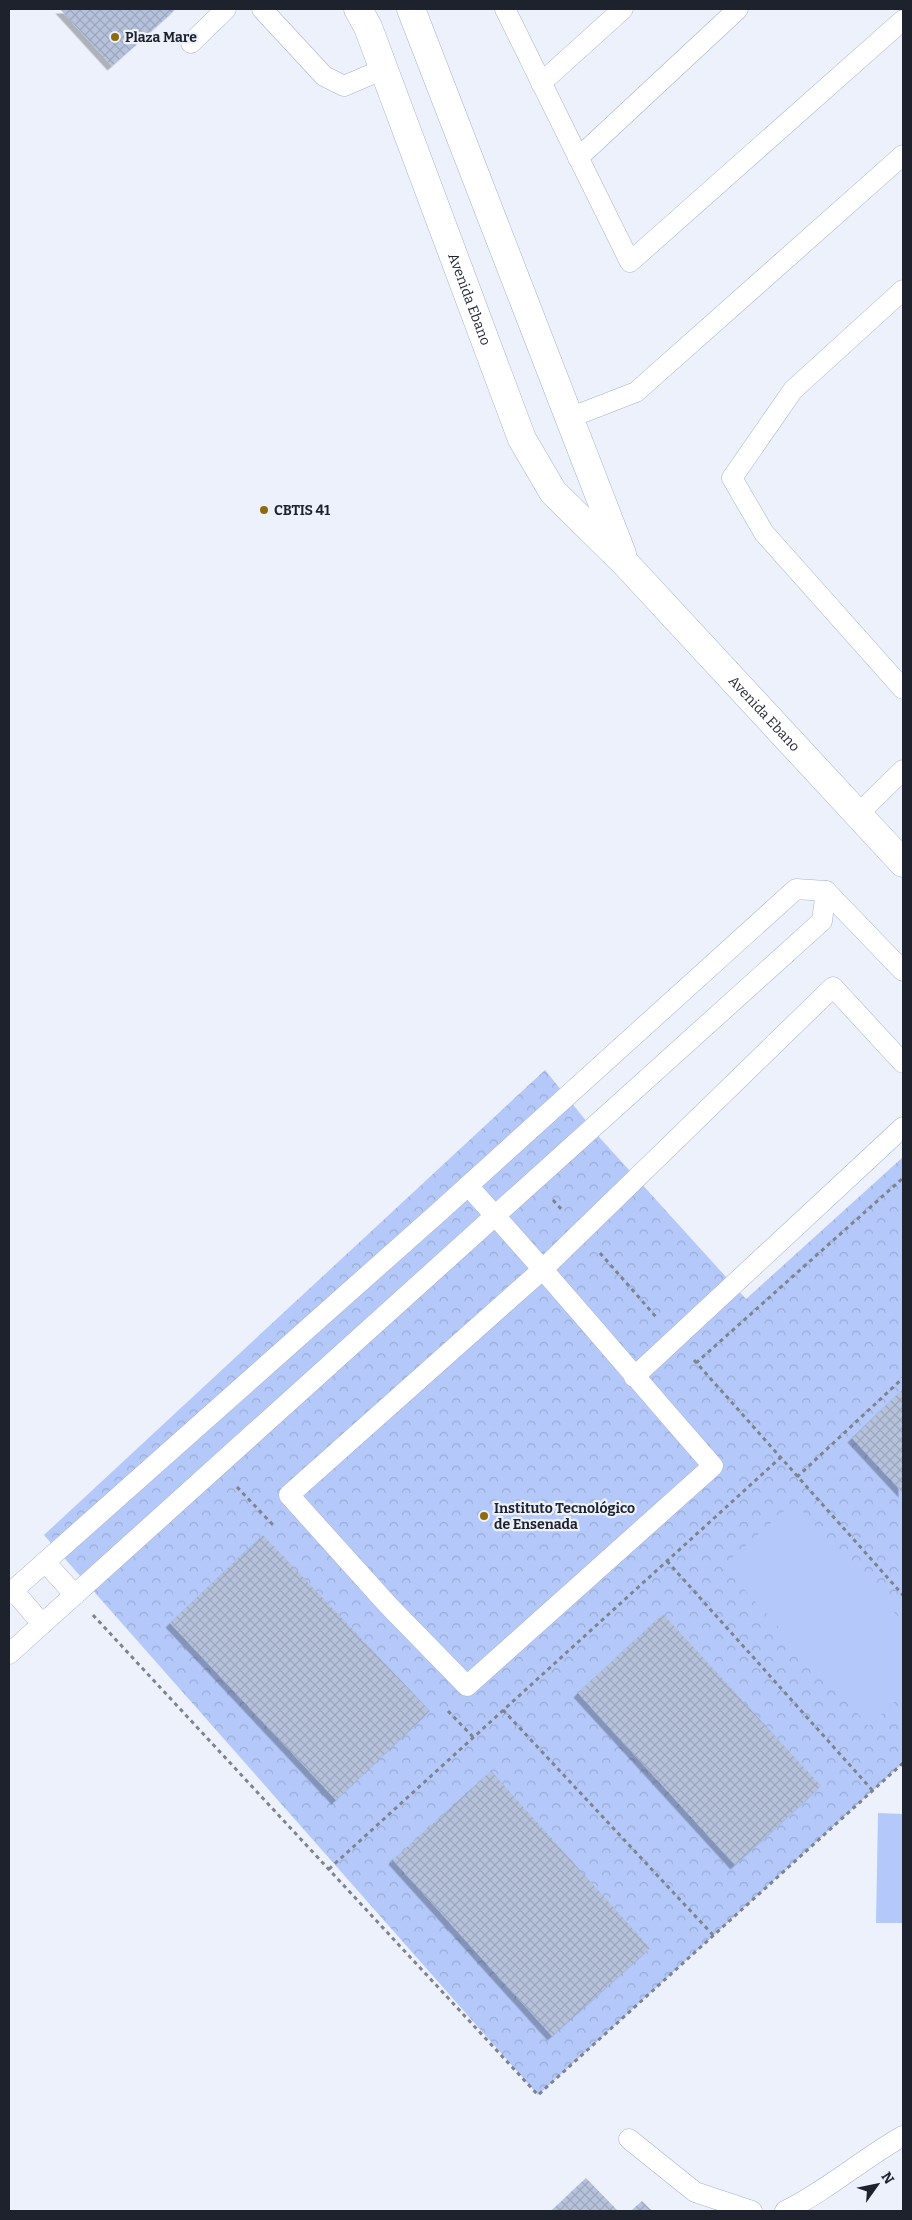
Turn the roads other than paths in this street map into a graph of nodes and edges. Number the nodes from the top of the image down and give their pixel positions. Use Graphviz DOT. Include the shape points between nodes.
graph roads {
  1 [pos="226,9"];
  2 [pos="262,9"];
  3 [pos="358,9"];
  4 [pos="412,9"];
  5 [pos="623,9"];
  6 [pos="738,9"];
  7 [pos="512,12"];
  8 [pos="903,20"];
  9 [pos="191,42"];
  10 [pos="384,69"];
  11 [pos="541,83"];
  12 [pos="903,155"];
  13 [pos="578,158"];
  14 [pos="903,290"];
  15 [pos="570,418"];
  16 [pos="625,563"];
  17 [pos="903,689"];
  18 [pos="903,770"];
  19 [pos="858,814"];
  20 [pos="903,863"];
  21 [pos="826,891"];
  22 [pos="903,971"];
  23 [pos="903,1063"];
  24 [pos="903,1127"];
  25 [pos="468,1186"];
  26 [pos="495,1215"];
  27 [pos="542,1270"];
  28 [pos="634,1377"];
  29 [pos="45,1562"];
  30 [pos="11,1592"];
  31 [pos="75,1595"];
  32 [pos="42,1624"];
  33 [pos="9,1654"];
  34 [pos="903,2136"];
  35 [pos="629,2139"];
  36 [pos="752,2211"];
  37 [pos="785,2211"];
  1 -- 9 [label="lane"];
  2 -- 10 [label="lane" via="324,76 344,86"];
  3 -- 10 [label="street, Avenida Ebano"];
  4 -- 15 [label="street, Avenida Ebano"];
  5 -- 11 [label="lane"];
  6 -- 13 [label="lane"];
  7 -- 11 [label="lane"];
  8 -- 13 [label="lane" via="630,262"];
  10 -- 16 [label="street, Avenida Ebano" via="522,439 553,492"];
  11 -- 13 [label="lane"];
  12 -- 15 [label="lane" via="636,392"];
  14 -- 17 [label="lane" via="793,390 732,478 764,533"];
  15 -- 16 [label="street, Avenida Ebano"];
  16 -- 19 [label="street, Avenida Ebano"];
  18 -- 19 [label="lane"];
  19 -- 20 [label="street, Avenida Ebano"];
  21 -- 22 [label="lane"];
  21 -- 25 [label="lane" via="796,889"];
  21 -- 26 [label="lane" via="822,921"];
  23 -- 27 [label="lane" via="833,987"];
  24 -- 28 [label="lane"];
  25 -- 26 [label="lane"];
  25 -- 29 [label="lane"];
  26 -- 27 [label="lane"];
  26 -- 31 [label="lane"];
  27 -- 28 [label="lane"];
  27 -- 28 [label="lane" via="290,1495 388,1605 467,1686 713,1466"];
  29 -- 30 [label="lane"];
  29 -- 31 [label="lane"];
  30 -- 32 [label="lane"];
  31 -- 32 [label="lane"];
  32 -- 33 [label="lane"];
  34 -- 37 [label="lane" via="814,2197"];
  35 -- 36 [label="lane" via="695,2192"];
}
